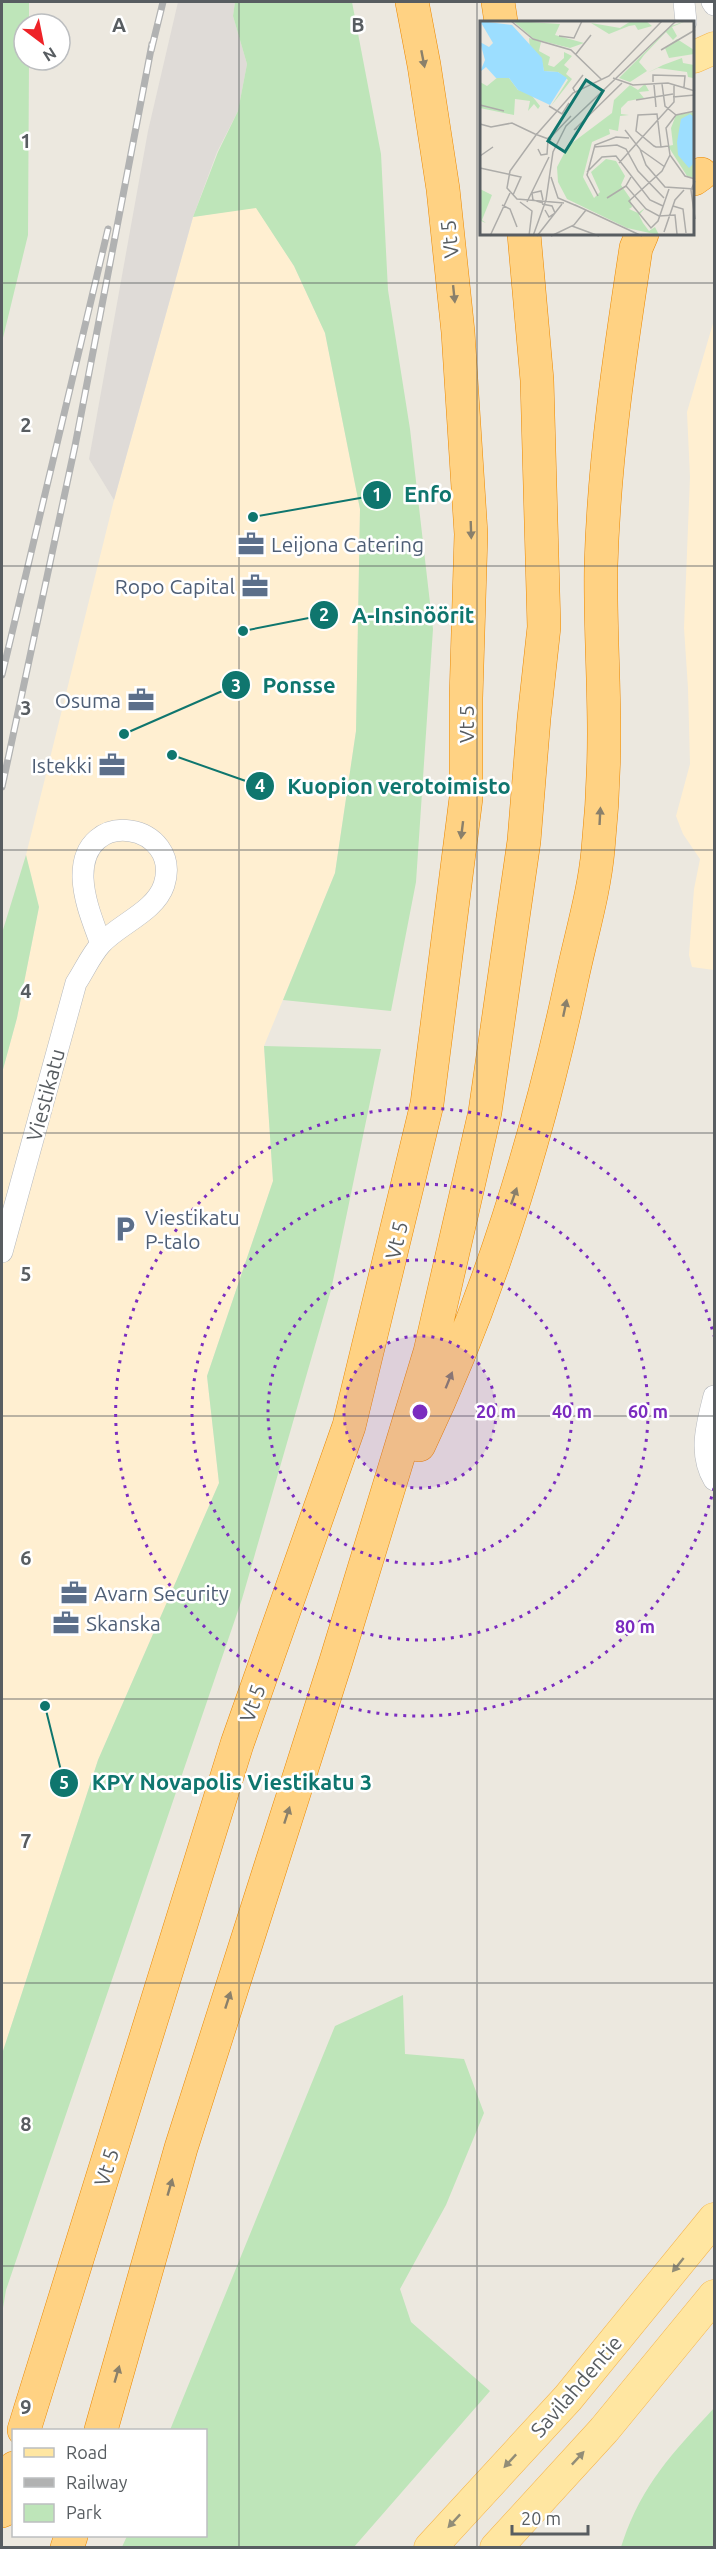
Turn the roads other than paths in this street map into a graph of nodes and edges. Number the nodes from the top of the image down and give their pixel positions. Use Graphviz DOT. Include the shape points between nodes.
graph roads {
  1 [pos="412,2"];
  2 [pos="498,2"];
  3 [pos="684,2"];
  4 [pos="501,21"];
  5 [pos="686,21"];
  6 [pos="714,48"];
  7 [pos="695,56"];
  8 [pos="524,236"];
  9 [pos="641,236"];
  10 [pos="101,944"];
  11 [pos="2,1252"];
  12 [pos="714,1396"];
  13 [pos="714,1480"];
  14 [pos="370,1546"];
  15 [pos="714,2219"];
  16 [pos="714,2296"];
  17 [pos="24,2429"];
  18 [pos="101,2429"];
  19 [pos="12,2475"];
  20 [pos="2,2511"];
  21 [pos="430,2547"];
  22 [pos="496,2547"];
  1 -- 17 [label="highway, Vt 5, one-way" via="443,189 458,332 471,534 466,798 428,1104 349,1426 237,1744"];
  2 -- 4 [label="highway"];
  3 -- 5 [label="street"];
  6 -- 7 [label="main road"];
  8 -- 14 [label="highway" via="537,380 544,627 524,841 485,1112 430,1352"];
  14 -- 9 [label="highway, one-way" via="448,1384 484,1289 531,1148 589,897 598,853 604,734 601,566 608,474 616,382 636,248"];
  10 -- 10 [label="street, Viestikatu" via="86,900 86,860 91,844 103,834 136,831 158,844 167,869 164,886 145,909"];
  10 -- 11 [label="street, Viestikatu" via="76,983"];
  12 -- 13 [label="street" via="704,1437 708,1470"];
  18 -- 14 [label="highway, one-way" via="181,2148"];
  15 -- 21 [label="main road, Savilahdentie, one-way" via="568,2398"];
  22 -- 16 [label="main road, one-way" via="604,2430"];
  19 -- 20 [label="highway"];
}
